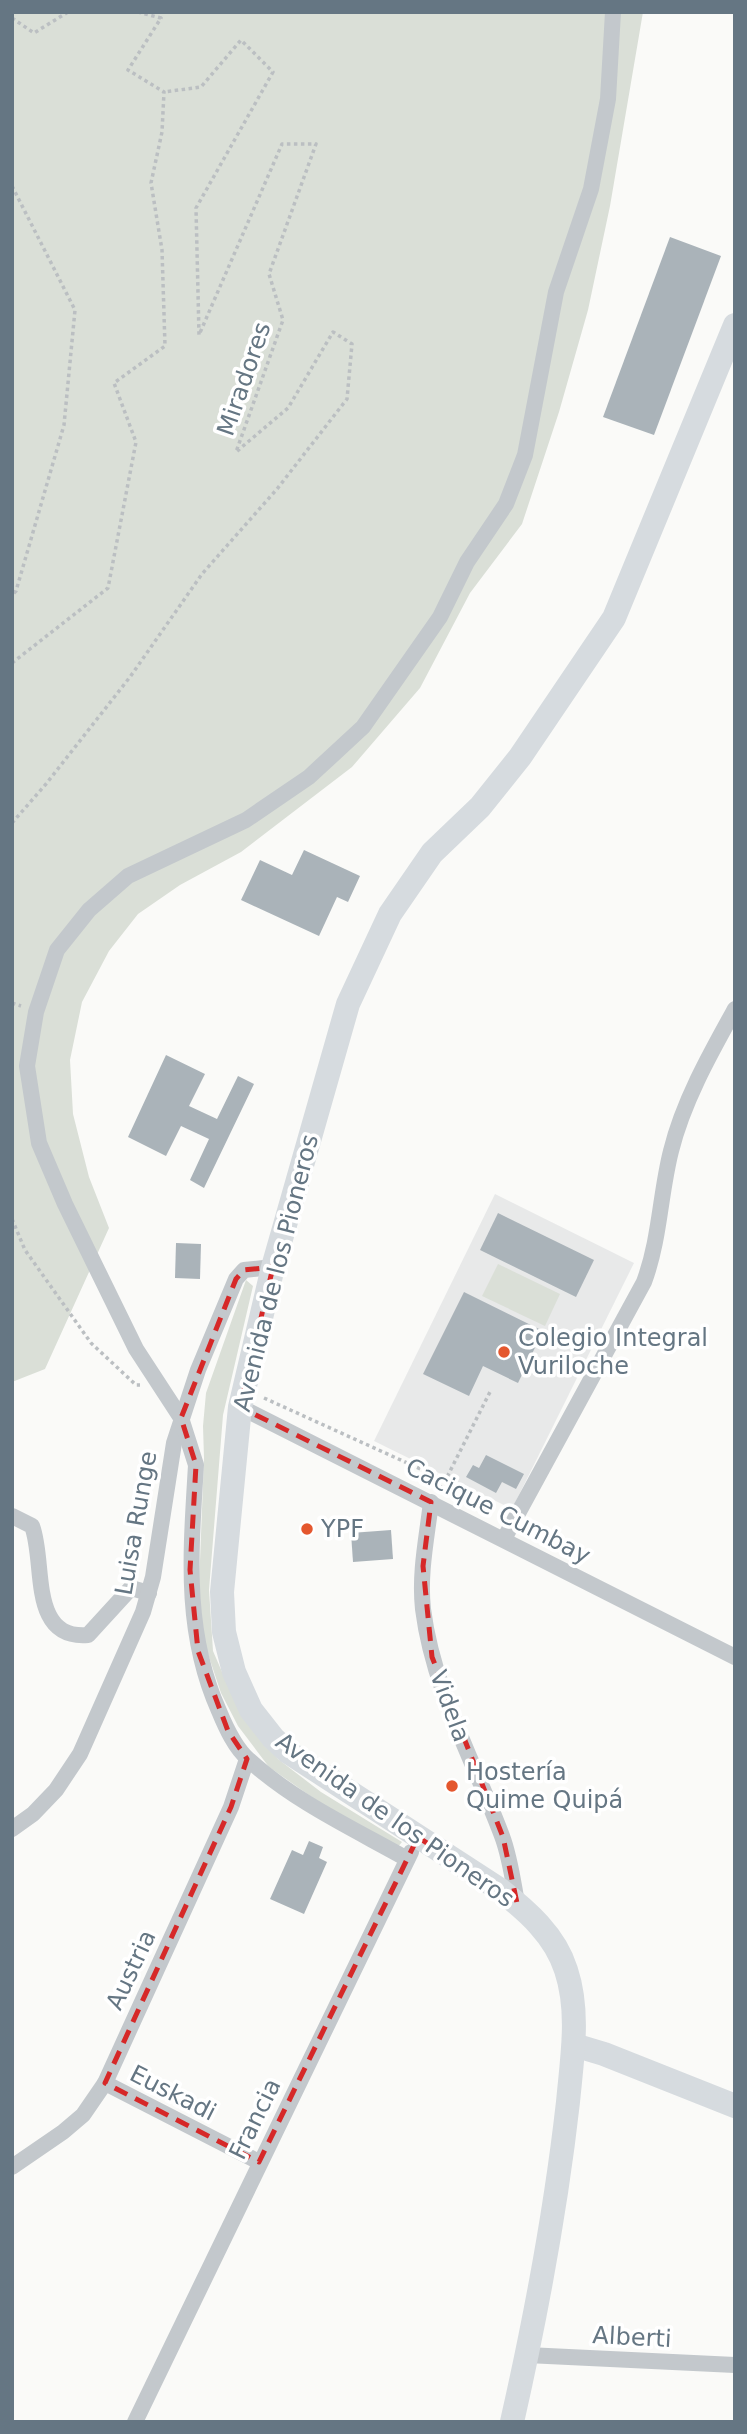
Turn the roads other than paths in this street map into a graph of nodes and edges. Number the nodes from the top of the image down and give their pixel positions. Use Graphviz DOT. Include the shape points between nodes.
graph roads {
  1 [pos="613,12"];
  2 [pos="735,325"];
  3 [pos="735,1009"];
  4 [pos="272,1267"];
  5 [pos="240,1407"];
  6 [pos="181,1418"];
  7 [pos="431,1502"];
  8 [pos="12,1516"];
  9 [pos="504,1539"];
  10 [pos="149,1593"];
  11 [pos="735,1657"];
  12 [pos="247,1759"];
  13 [pos="12,1829"];
  14 [pos="412,1848"];
  15 [pos="517,1903"];
  16 [pos="574,2045"];
  17 [pos="105,2083"];
  18 [pos="735,2106"];
  19 [pos="259,2162"];
  20 [pos="12,2167"];
  21 [pos="527,2355"];
  22 [pos="735,2365"];
  23 [pos="135,2422"];
  24 [pos="512,2422"];
  1 -- 6 [label="street" via="608,99 590,190 556,292 525,455 506,504 467,562 440,617 363,727 309,777 246,820 128,876 89,910 57,950 36,1012 27,1066 39,1143 136,1349"];
  2 -- 4 [label="main road, Avenida de los Pioneros" via="614,618 520,757 480,807 432,853 390,914 371,952 348,1004"];
  3 -- 9 [label="street" via="678,1125 644,1282"];
  4 -- 5 [label="main road, Avenida de los Pioneros"];
  4 -- 6 [label="street, Luisa Runge" via="244,1270 236,1279"];
  5 -- 7 [label="street, Cacique Cumbay"];
  5 -- 14 [label="main road, Avenida de los Pioneros" via="222,1592 224,1632 234,1672 251,1710 273,1738"];
  6 -- 10 [label="street, Luisa Runge"];
  6 -- 12 [label="street" via="196,1465 190,1570 193,1622 211,1693"];
  7 -- 9 [label="street, Cacique Cumbay"];
  7 -- 15 [label="street, Videla" via="423,1606 432,1657 503,1838"];
  8 -- 10 [label="street" via="32,1526 45,1609 63,1632 88,1635 131,1588"];
  9 -- 11 [label="street, Cacique Cumbay"];
  10 -- 13 [label="street, Luisa Runge" via="80,1754 56,1790"];
  12 -- 14 [label="street" via="319,1810"];
  12 -- 17 [label="street, Austria" via="231,1807"];
  14 -- 15 [label="main road, Avenida de los Pioneros" via="499,1889"];
  14 -- 19 [label="street, Francia"];
  15 -- 16 [label="main road, Avenida de los Pioneros" via="559,1950 574,2005"];
  16 -- 18 [label="main road"];
  16 -- 21 [label="main road, Avenida de los Pioneros" via="555,2197"];
  17 -- 19 [label="street, Euskadi"];
  17 -- 20 [label="street, Austria" via="83,2115"];
  19 -- 23 [label="street, Francia"];
  21 -- 22 [label="street, Alberti"];
  21 -- 24 [label="main road, Avenida de los Pioneros"];
}
